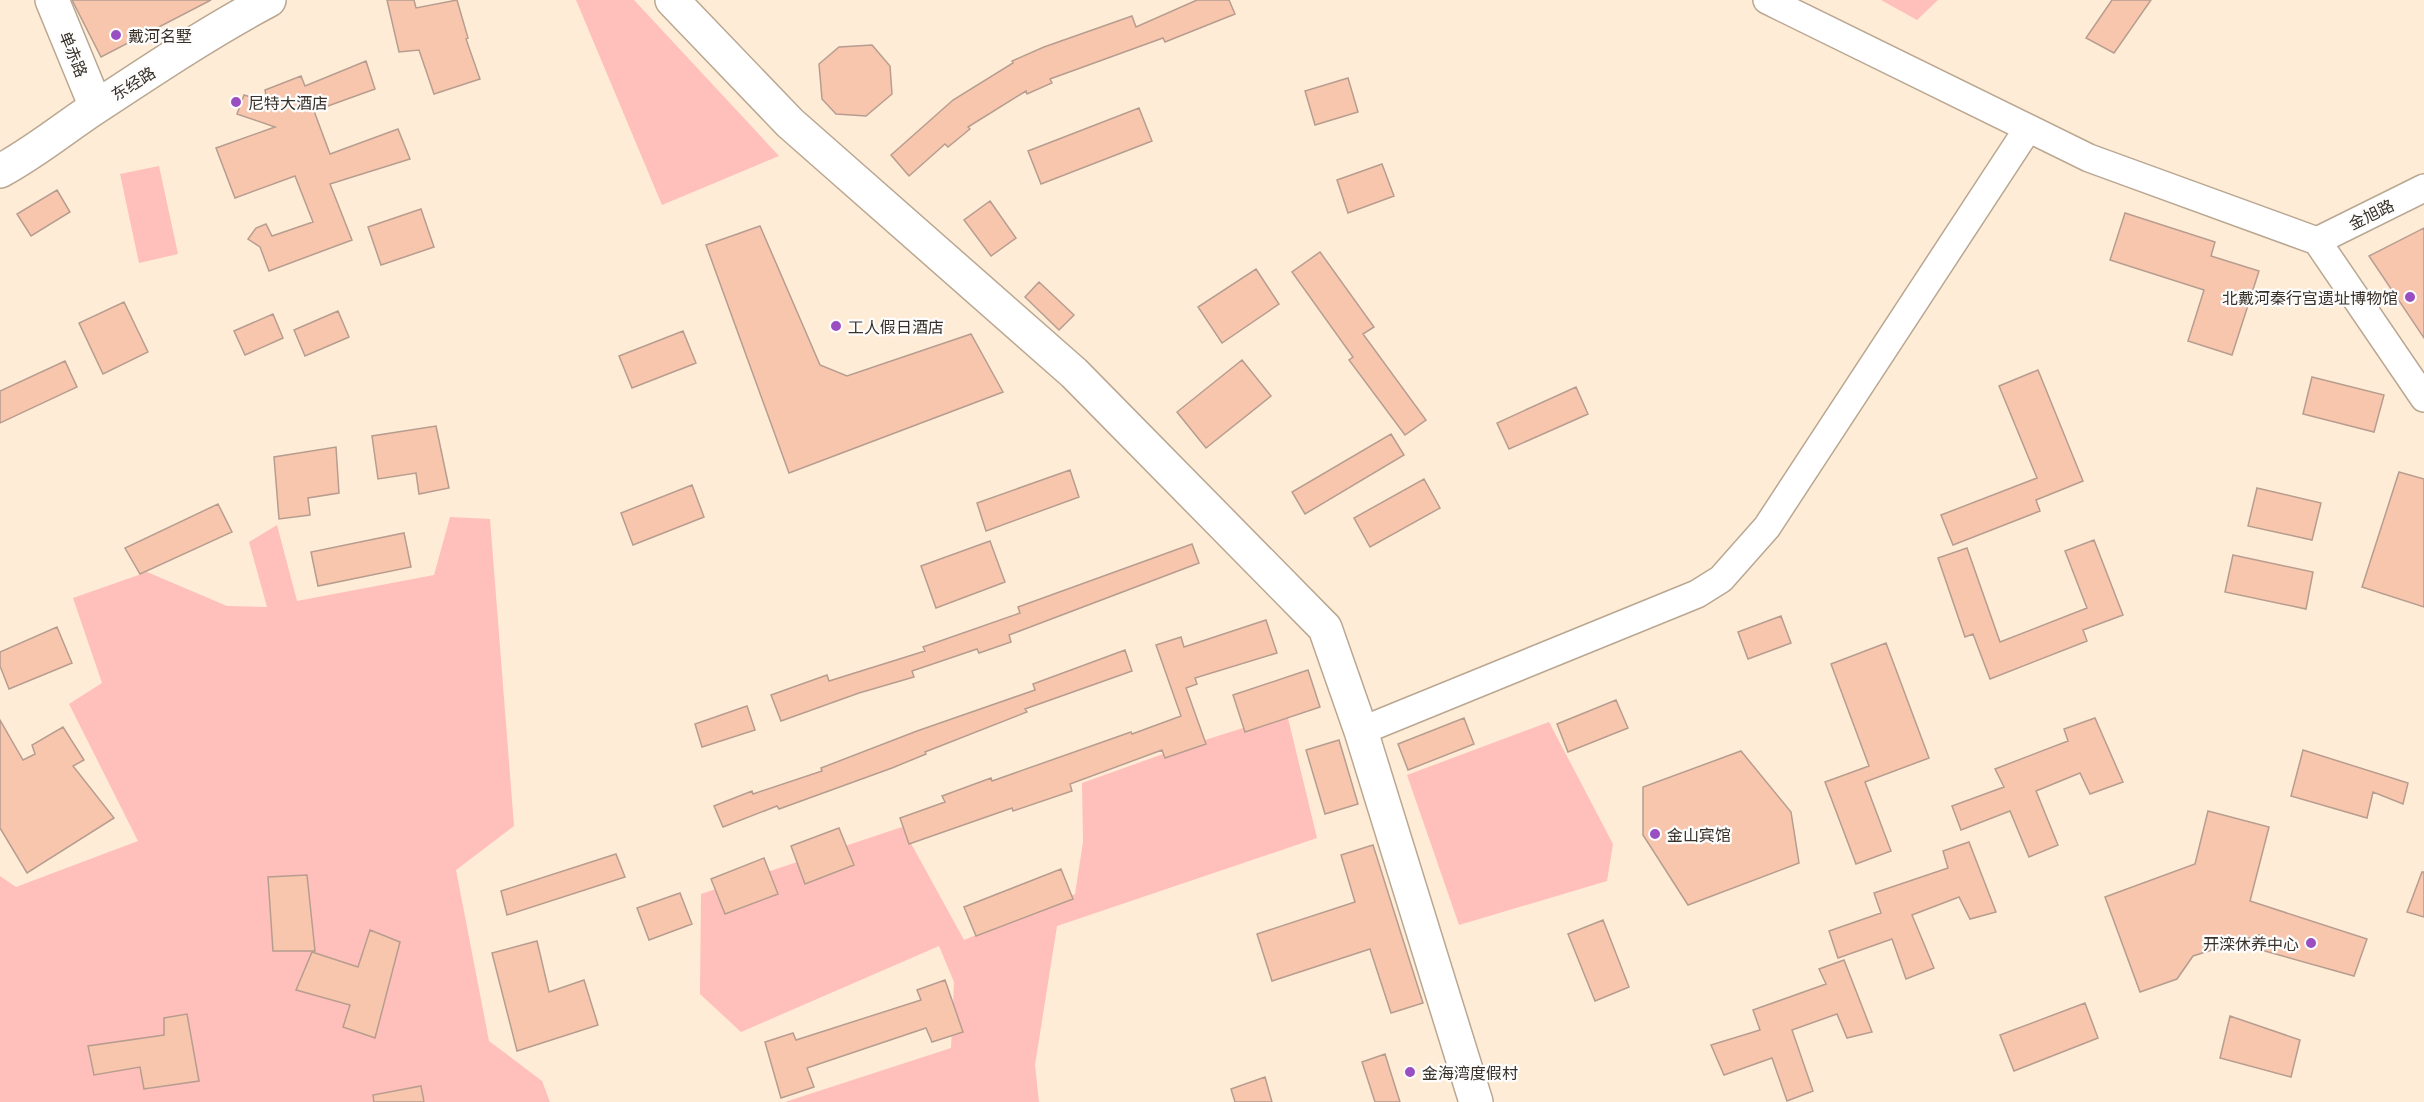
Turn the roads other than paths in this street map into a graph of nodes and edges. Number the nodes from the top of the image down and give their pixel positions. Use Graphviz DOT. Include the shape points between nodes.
graph roads {
  1 [pos="52,0"];
  2 [pos="269,0"];
  3 [pos="672,0"];
  4 [pos="1767,0"];
  5 [pos="96,107"];
  6 [pos="2028,130"];
  7 [pos="0,171"];
  8 [pos="2424,188"];
  9 [pos="2317,241"];
  10 [pos="2424,398"];
  11 [pos="1361,731"];
  12 [pos="1476,1102"];
  1 -- 5 [label="main road, 单赤路"];
  2 -- 5 [label="main road, 东经路"];
  3 -- 11 [label="main road" via="790,123 1074,373 1325,628"];
  4 -- 6 [label="street"];
  5 -- 7 [label="main road, 东经路"];
  6 -- 9 [label="street" via="2089,158"];
  6 -- 11 [label="street" via="1767,527 1721,579 1697,594"];
  8 -- 9 [label="street, 金旭路"];
  9 -- 10 [label="street"];
  11 -- 12 [label="main road"];
}
